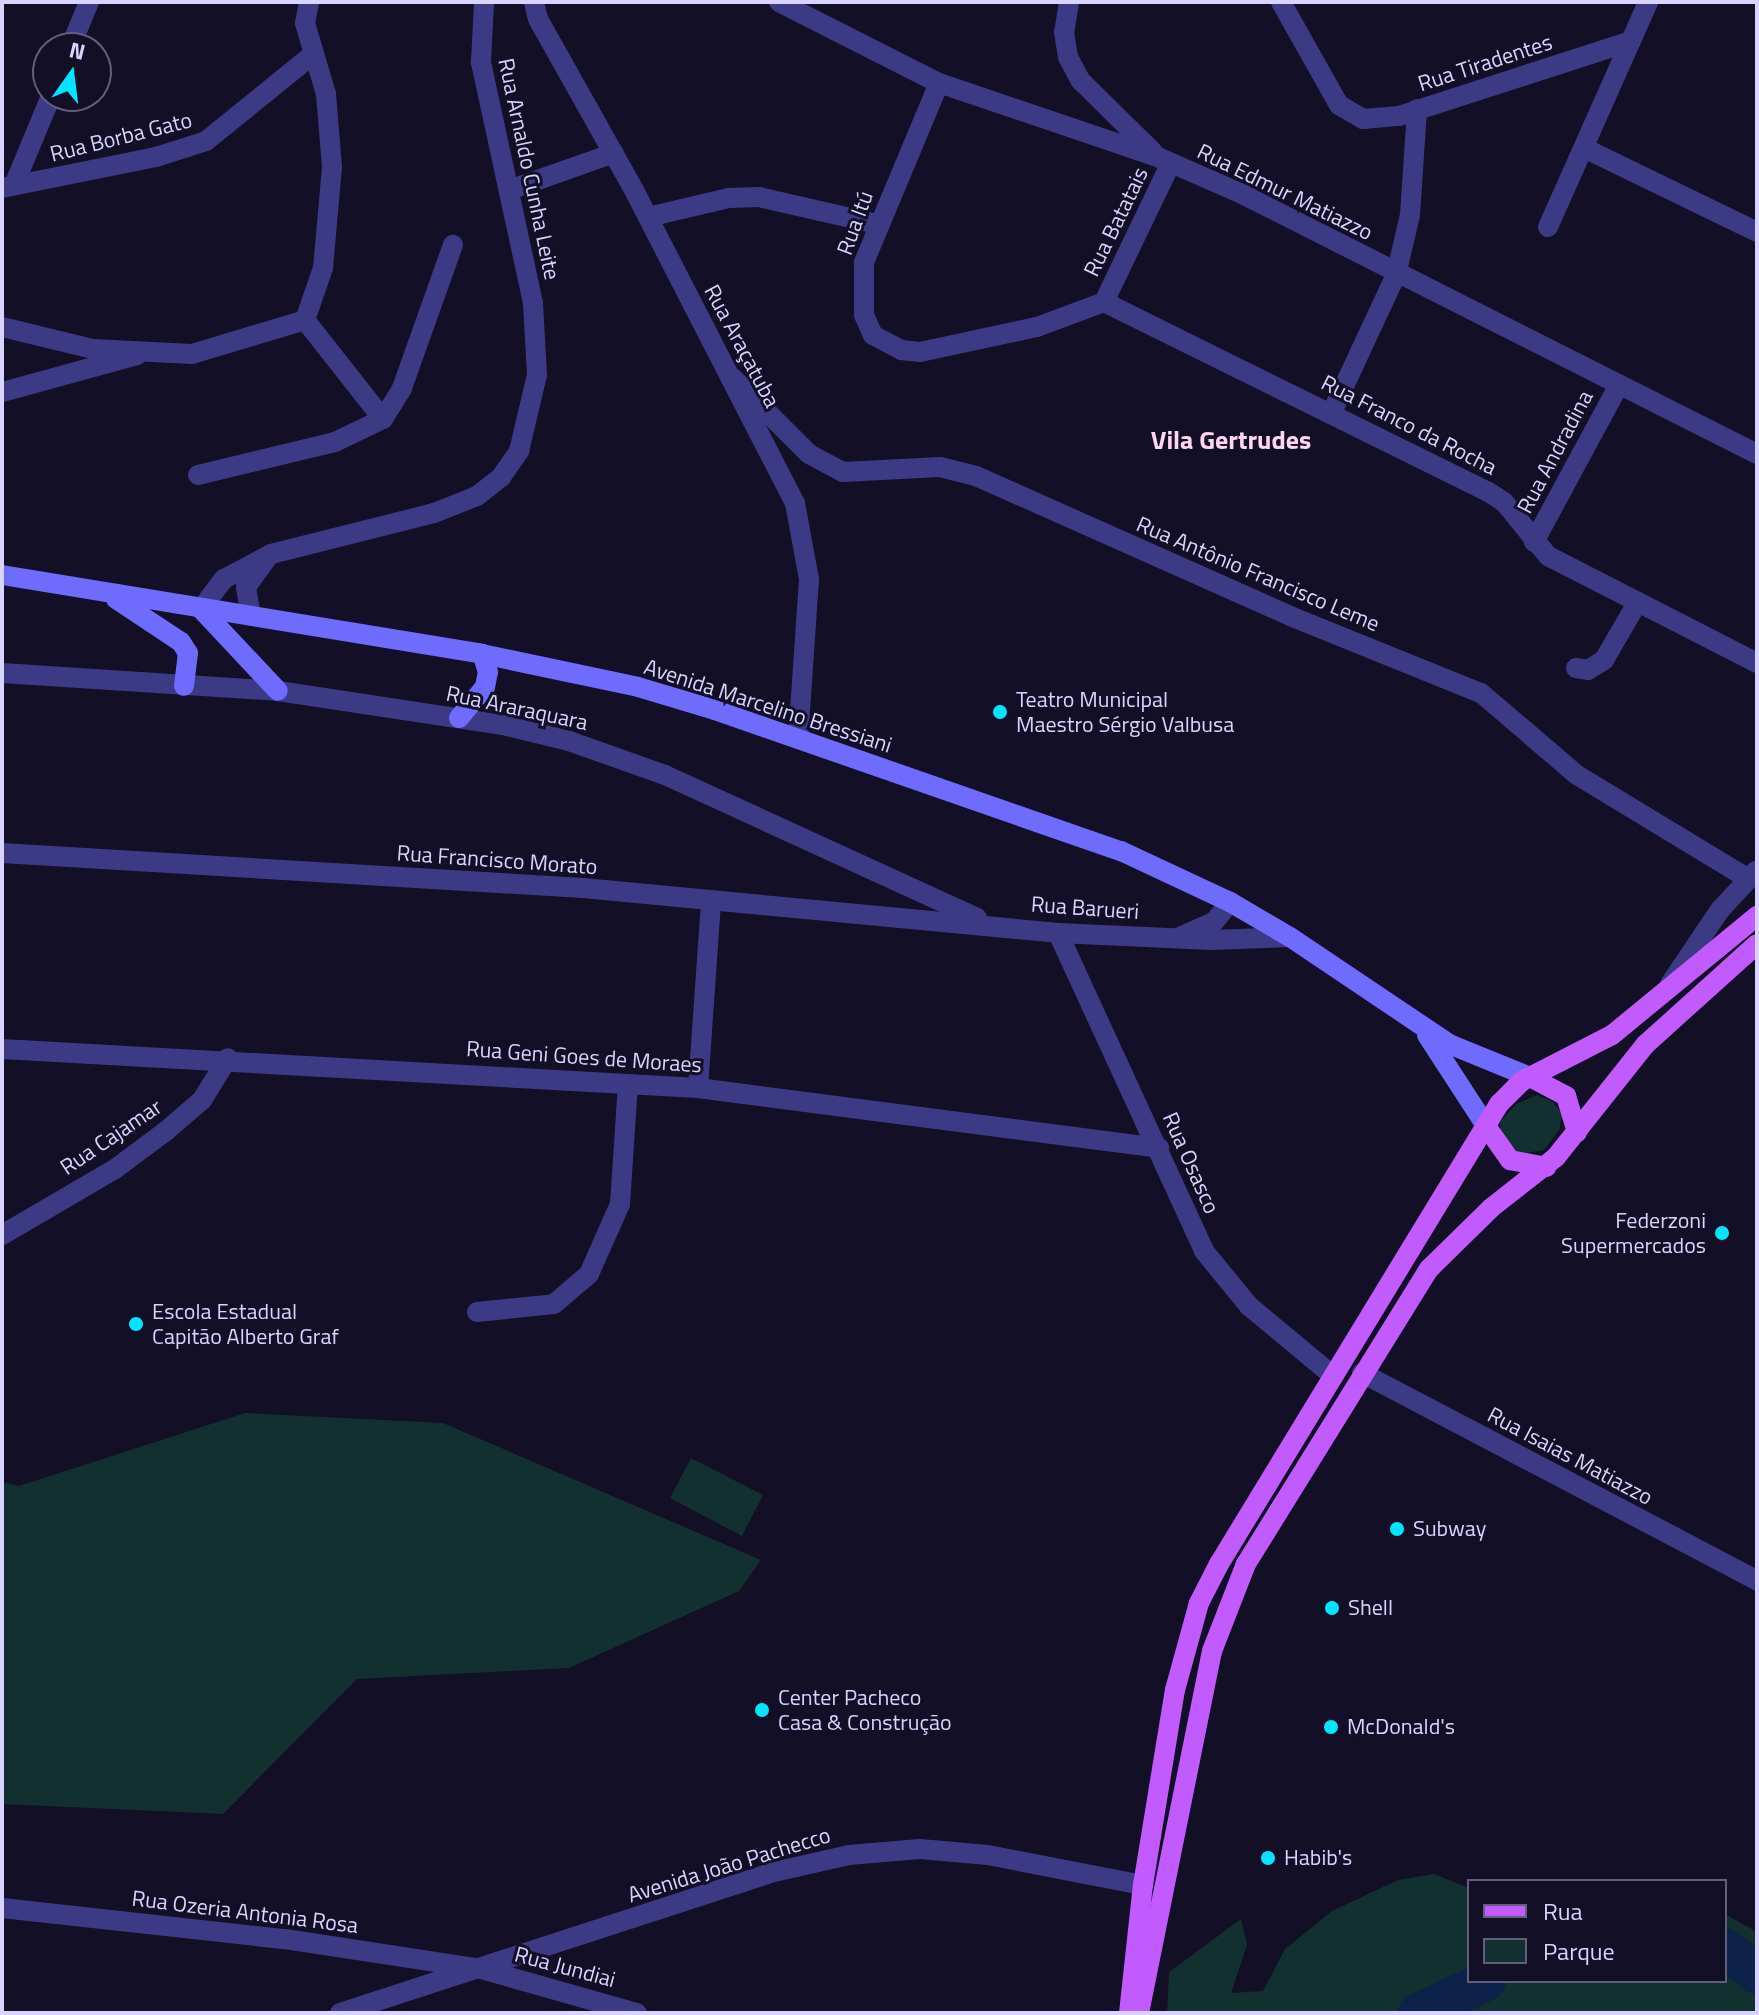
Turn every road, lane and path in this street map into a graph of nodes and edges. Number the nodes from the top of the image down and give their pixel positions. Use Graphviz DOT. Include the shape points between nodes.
graph roads {
  1 [pos="89,2"];
  2 [pos="309,2"];
  3 [pos="484,2"];
  4 [pos="534,2"];
  5 [pos="779,2"];
  6 [pos="1069,2"];
  7 [pos="1281,2"];
  8 [pos="1648,2"];
  9 [pos="77,32"];
  10 [pos="1631,41"];
  11 [pos="311,56"];
  12 [pos="939,83"];
  13 [pos="1417,109"];
  14 [pos="43,112"];
  15 [pos="1584,148"];
  16 [pos="614,153"];
  17 [pos="1165,160"];
  18 [pos="8,187"];
  19 [pos="512,189"];
  20 [pos="648,217"];
  21 [pos="877,224"];
  22 [pos="1548,227"];
  23 [pos="1757,232"];
  24 [pos="453,245"];
  25 [pos="1396,275"];
  26 [pos="1104,302"];
  27 [pos="305,320"];
  28 [pos="2,327"];
  29 [pos="137,355"];
  30 [pos="733,378"];
  31 [pos="1619,385"];
  32 [pos="2,392"];
  33 [pos="1332,412"];
  34 [pos="383,419"];
  35 [pos="1757,454"];
  36 [pos="198,475"];
  37 [pos="1534,542"];
  38 [pos="271,554"];
  39 [pos="2,575"];
  40 [pos="103,591"];
  41 [pos="1637,603"];
  42 [pos="201,609"];
  43 [pos="251,616"];
  44 [pos="482,654"];
  45 [pos="1757,663"];
  46 [pos="1576,668"];
  47 [pos="2,673"];
  48 [pos="184,686"];
  49 [pos="278,691"];
  50 [pos="459,718"];
  51 [pos="798,739"];
  52 [pos="2,853"];
  53 [pos="1752,874"];
  54 [pos="711,902"];
  55 [pos="1230,902"];
  56 [pos="1757,916"];
  57 [pos="988,924"];
  58 [pos="1058,933"];
  59 [pos="1178,937"];
  60 [pos="1290,937"];
  61 [pos="1757,944"];
  62 [pos="1661,997"];
  63 [pos="1420,1025"];
  64 [pos="2,1049"];
  65 [pos="228,1058"];
  66 [pos="1530,1077"];
  67 [pos="628,1084"];
  68 [pos="698,1088"];
  69 [pos="1486,1126"];
  70 [pos="1577,1132"];
  71 [pos="1159,1148"];
  72 [pos="1546,1167"];
  73 [pos="2,1235"];
  74 [pos="477,1312"];
  75 [pos="1362,1373"];
  76 [pos="1332,1375"];
  77 [pos="1757,1580"];
  78 [pos="1143,1885"];
  79 [pos="2,1908"];
  80 [pos="481,1969"];
  81 [pos="340,2013"];
  82 [pos="637,2013"];
  83 [pos="1129,2013"];
  84 [pos="1139,2013"];
  1 -- 9 [label="street"];
  2 -- 11 [label="street" via="305,23"];
  3 -- 19 [label="street, Rua Arnaldo Cunha Leite" via="481,62"];
  4 -- 16 [label="street, Rua Araçatuba" via="544,32"];
  5 -- 12 [label="street, Rua Edmur Matiazzo"];
  6 -- 17 [label="street" via="1066,45 1081,81"];
  7 -- 13 [label="street, Rua Tiradentes" via="1339,105 1352,116 1378,119"];
  8 -- 10 [label="street"];
  10 -- 13 [label="street, Rua Tiradentes"];
  10 -- 15 [label="street"];
  11 -- 18 [label="street, Rua Borba Gato" via="206,141 156,157"];
  11 -- 27 [label="street" via="326,94 332,167 326,254"];
  12 -- 17 [label="street, Rua Edmur Matiazzo"];
  12 -- 21 [label="street, Rua Itú"];
  13 -- 25 [label="street" via="1410,215"];
  14 -- 18 [label="street"];
  15 -- 22 [label="street"];
  15 -- 23 [label="street"];
  16 -- 19 [label="street"];
  16 -- 20 [label="street, Rua Araçatuba"];
  17 -- 25 [label="street, Rua Edmur Matiazzo"];
  17 -- 26 [label="street, Rua Batatais"];
  19 -- 38 [label="street, Rua Arnaldo Cunha Leite" via="533,303 537,375 519,451 501,477 477,496 434,513"];
  20 -- 21 [label="street" via="729,198 759,197"];
  20 -- 30 [label="street, Rua Araçatuba"];
  21 -- 26 [label="street, Rua Itú" via="860,286 864,315 873,335 901,350 956,347 1075,315"];
  24 -- 34 [label="street" via="402,388"];
  25 -- 31 [label="street, Rua Edmur Matiazzo"];
  25 -- 33 [label="street"];
  26 -- 33 [label="street, Rua Franco da Rocha"];
  27 -- 29 [label="street" via="192,354"];
  27 -- 34 [label="street"];
  28 -- 29 [label="street"];
  29 -- 32 [label="street"];
  30 -- 51 [label="street, Rua Araçatuba" via="795,503 805,540 809,579"];
  30 -- 53 [label="street, Rua Antônio Francisco Leme" via="809,454 843,472 940,467 976,476 1290,616 1481,693 1577,775"];
  31 -- 35 [label="street, Rua Edmur Matiazzo"];
  31 -- 37 [label="street, Rua Andradina"];
  33 -- 37 [label="street, Rua Franco da Rocha" via="1487,491 1504,502"];
  34 -- 36 [label="street" via="335,442"];
  37 -- 41 [label="street, Rua Franco da Rocha" via="1548,556"];
  38 -- 42 [label="street, Rua Arnaldo Cunha Leite" via="224,579"];
  38 -- 43 [label="street" via="246,587"];
  39 -- 40 [label="street, Avenida Marcelino Bressiani"];
  40 -- 42 [label="street, Avenida Marcelino Bressiani"];
  40 -- 48 [label="street" via="181,642 188,653"];
  41 -- 45 [label="street, Rua Franco da Rocha"];
  41 -- 46 [label="street" via="1604,660 1588,670"];
  42 -- 43 [label="street, Avenida Marcelino Bressiani"];
  42 -- 49 [label="street"];
  43 -- 44 [label="street, Avenida Marcelino Bressiani"];
  44 -- 50 [label="street" via="488,672 485,687"];
  44 -- 51 [label="street, Avenida Marcelino Bressiani" via="638,687"];
  47 -- 48 [label="street, Rua Araraquara"];
  48 -- 49 [label="street, Rua Araraquara"];
  49 -- 50 [label="street, Rua Araraquara"];
  50 -- 57 [label="street, Rua Araraquara" via="569,741 665,775"];
  51 -- 55 [label="street, Avenida Marcelino Bressiani" via="1121,851"];
  52 -- 54 [label="street, Rua Francisco Morato" via="583,888"];
  53 -- 62 [label="street"];
  54 -- 57 [label="street, Rua Francisco Morato"];
  54 -- 68 [label="street"];
  55 -- 59 [label="street, Rua Barueri" via="1214,922"];
  55 -- 60 [label="street, Avenida Marcelino Bressiani"];
  56 -- 62 [label="main road"];
  57 -- 58 [label="street, Rua Barueri"];
  58 -- 59 [label="street, Rua Barueri"];
  58 -- 71 [label="street, Rua Osasco"];
  59 -- 60 [label="street, Rua Barueri"];
  60 -- 63 [label="street, Avenida Marcelino Bressiani"];
  61 -- 70 [label="main road" via="1646,1044"];
  62 -- 66 [label="main road" via="1584,1053"];
  63 -- 66 [label="street, Avenida Marcelino Bressiani" via="1480,1058"];
  63 -- 69 [label="street"];
  64 -- 65 [label="street, Rua Geni Goes de Moraes"];
  65 -- 67 [label="street, Rua Geni Goes de Moraes"];
  65 -- 73 [label="street, Rua Cajamar" via="202,1100 166,1131 115,1169"];
  66 -- 69 [label="main road" via="1499,1104"];
  66 -- 70 [label="main road" via="1566,1096"];
  67 -- 68 [label="street, Rua Geni Goes de Moraes"];
  67 -- 74 [label="street" via="620,1204 589,1274 554,1304"];
  68 -- 71 [label="street, Rua Geni Goes de Moraes"];
  69 -- 72 [label="main road" via="1510,1160"];
  69 -- 76 [label="main road"];
  70 -- 72 [label="main road"];
  71 -- 76 [label="street, Rua Osasco" via="1204,1251 1249,1306"];
  72 -- 75 [label="main road" via="1491,1208 1429,1269"];
  75 -- 77 [label="street, Rua Isaias Matiazzo"];
  75 -- 84 [label="main road" via="1228,1603 1212,1651"];
  76 -- 78 [label="main road" via="1199,1603 1175,1690"];
  78 -- 80 [label="street, Avenida João Pachecco" via="988,1855 920,1849 849,1855 774,1872"];
  78 -- 83 [label="main road"];
  79 -- 80 [label="street, Rua Ozeria Antonia Rosa" via="285,1939"];
  80 -- 81 [label="street, Avenida João Pachecco"];
  80 -- 82 [label="street, Rua Jundiai"];
}
